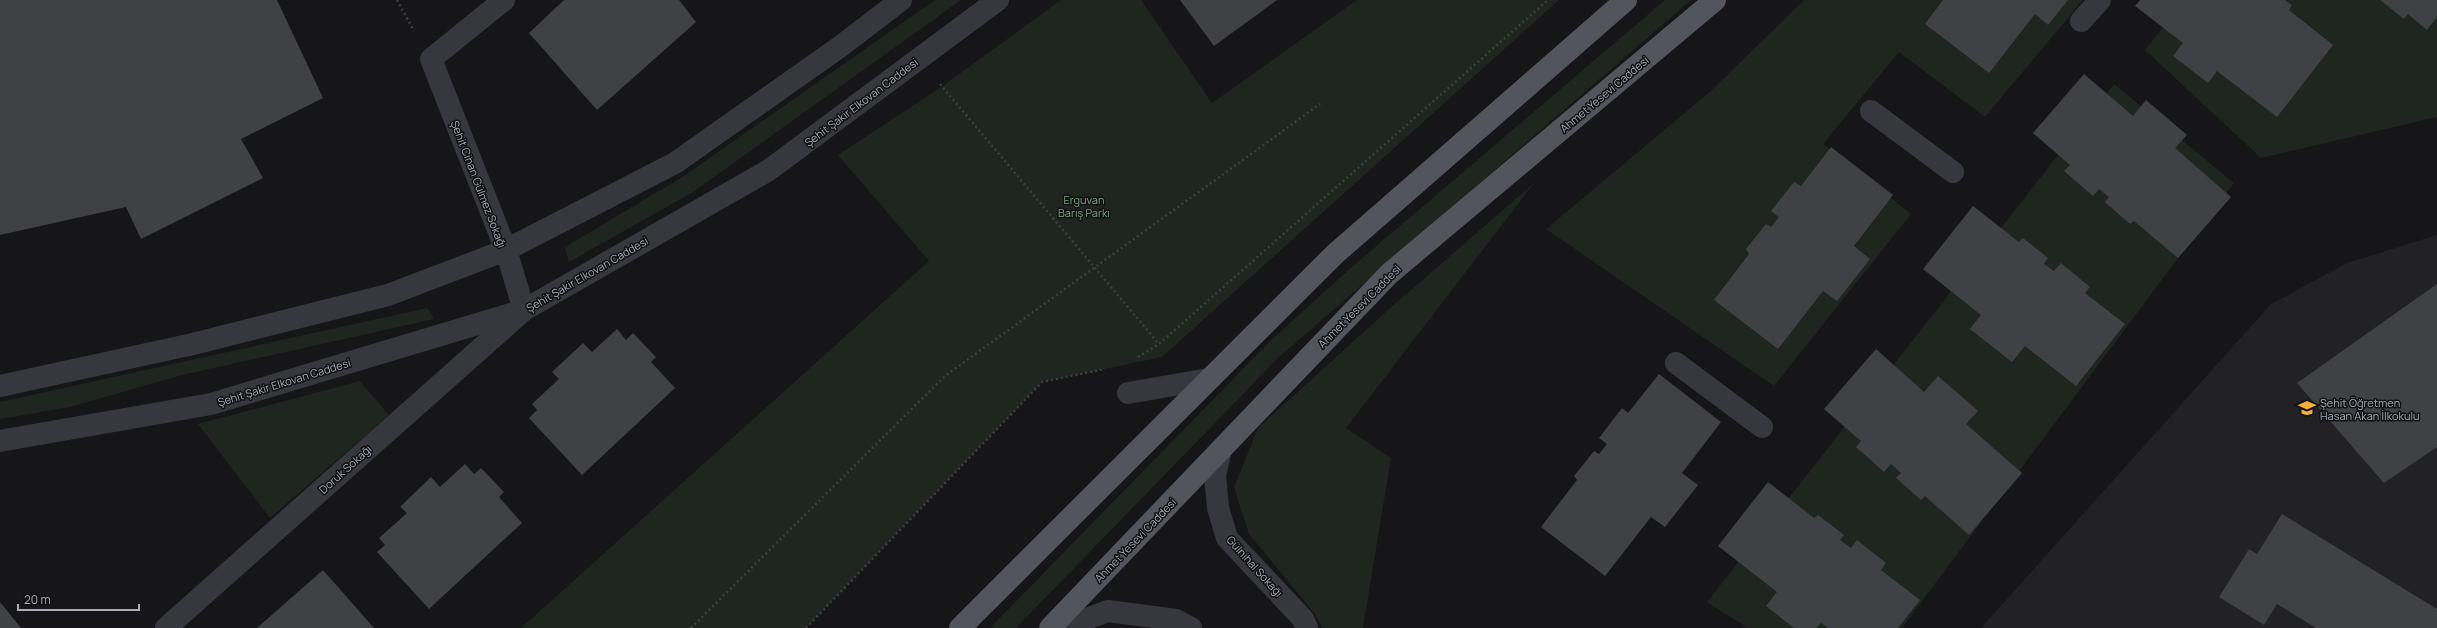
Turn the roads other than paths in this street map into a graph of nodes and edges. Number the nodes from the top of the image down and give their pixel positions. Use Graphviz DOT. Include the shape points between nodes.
graph roads {
  1 [pos="504,0"];
  2 [pos="901,0"];
  3 [pos="998,0"];
  4 [pos="1626,0"];
  5 [pos="1715,0"];
  6 [pos="2100,0"];
  7 [pos="2080,21"];
  8 [pos="1871,111"];
  9 [pos="1953,172"];
  10 [pos="506,250"];
  11 [pos="524,310"];
  12 [pos="1676,364"];
  13 [pos="1209,379"];
  14 [pos="0,386"];
  15 [pos="1128,393"];
  16 [pos="1762,427"];
  17 [pos="0,441"];
  18 [pos="1221,450"];
  19 [pos="166,628"];
  20 [pos="960,628"];
  21 [pos="1050,628"];
  22 [pos="1062,628"];
  23 [pos="1191,628"];
  24 [pos="1307,628"];
  1 -- 10 [label="street, Şehit Cihan Gülmez Sokağı" via="430,59"];
  2 -- 10 [label="street" via="841,46 675,162"];
  3 -- 11 [label="street, Şehit Şakir Elkovan Caddesi" via="769,170"];
  4 -- 13 [label="main road" via="1335,254"];
  5 -- 18 [label="main road, Ahmet Yesevi Caddesi" via="1389,274"];
  6 -- 7 [label="street"];
  8 -- 9 [label="street"];
  10 -- 11 [label="street, Şehit Cihan Gülmez Sokağı"];
  10 -- 14 [label="street" via="388,296 193,344"];
  11 -- 17 [label="street, Şehit Şakir Elkovan Caddesi" via="211,404"];
  11 -- 19 [label="street, Doruk Sokağı"];
  12 -- 16 [label="street"];
  13 -- 15 [label="street"];
  13 -- 20 [label="main road"];
  18 -- 21 [label="main road, Ahmet Yesevi Caddesi"];
  18 -- 24 [label="street, Gülnihal Sokağı" via="1215,476 1218,508 1227,538 1303,619"];
  22 -- 23 [label="street" via="1108,611 1176,620"];
}
